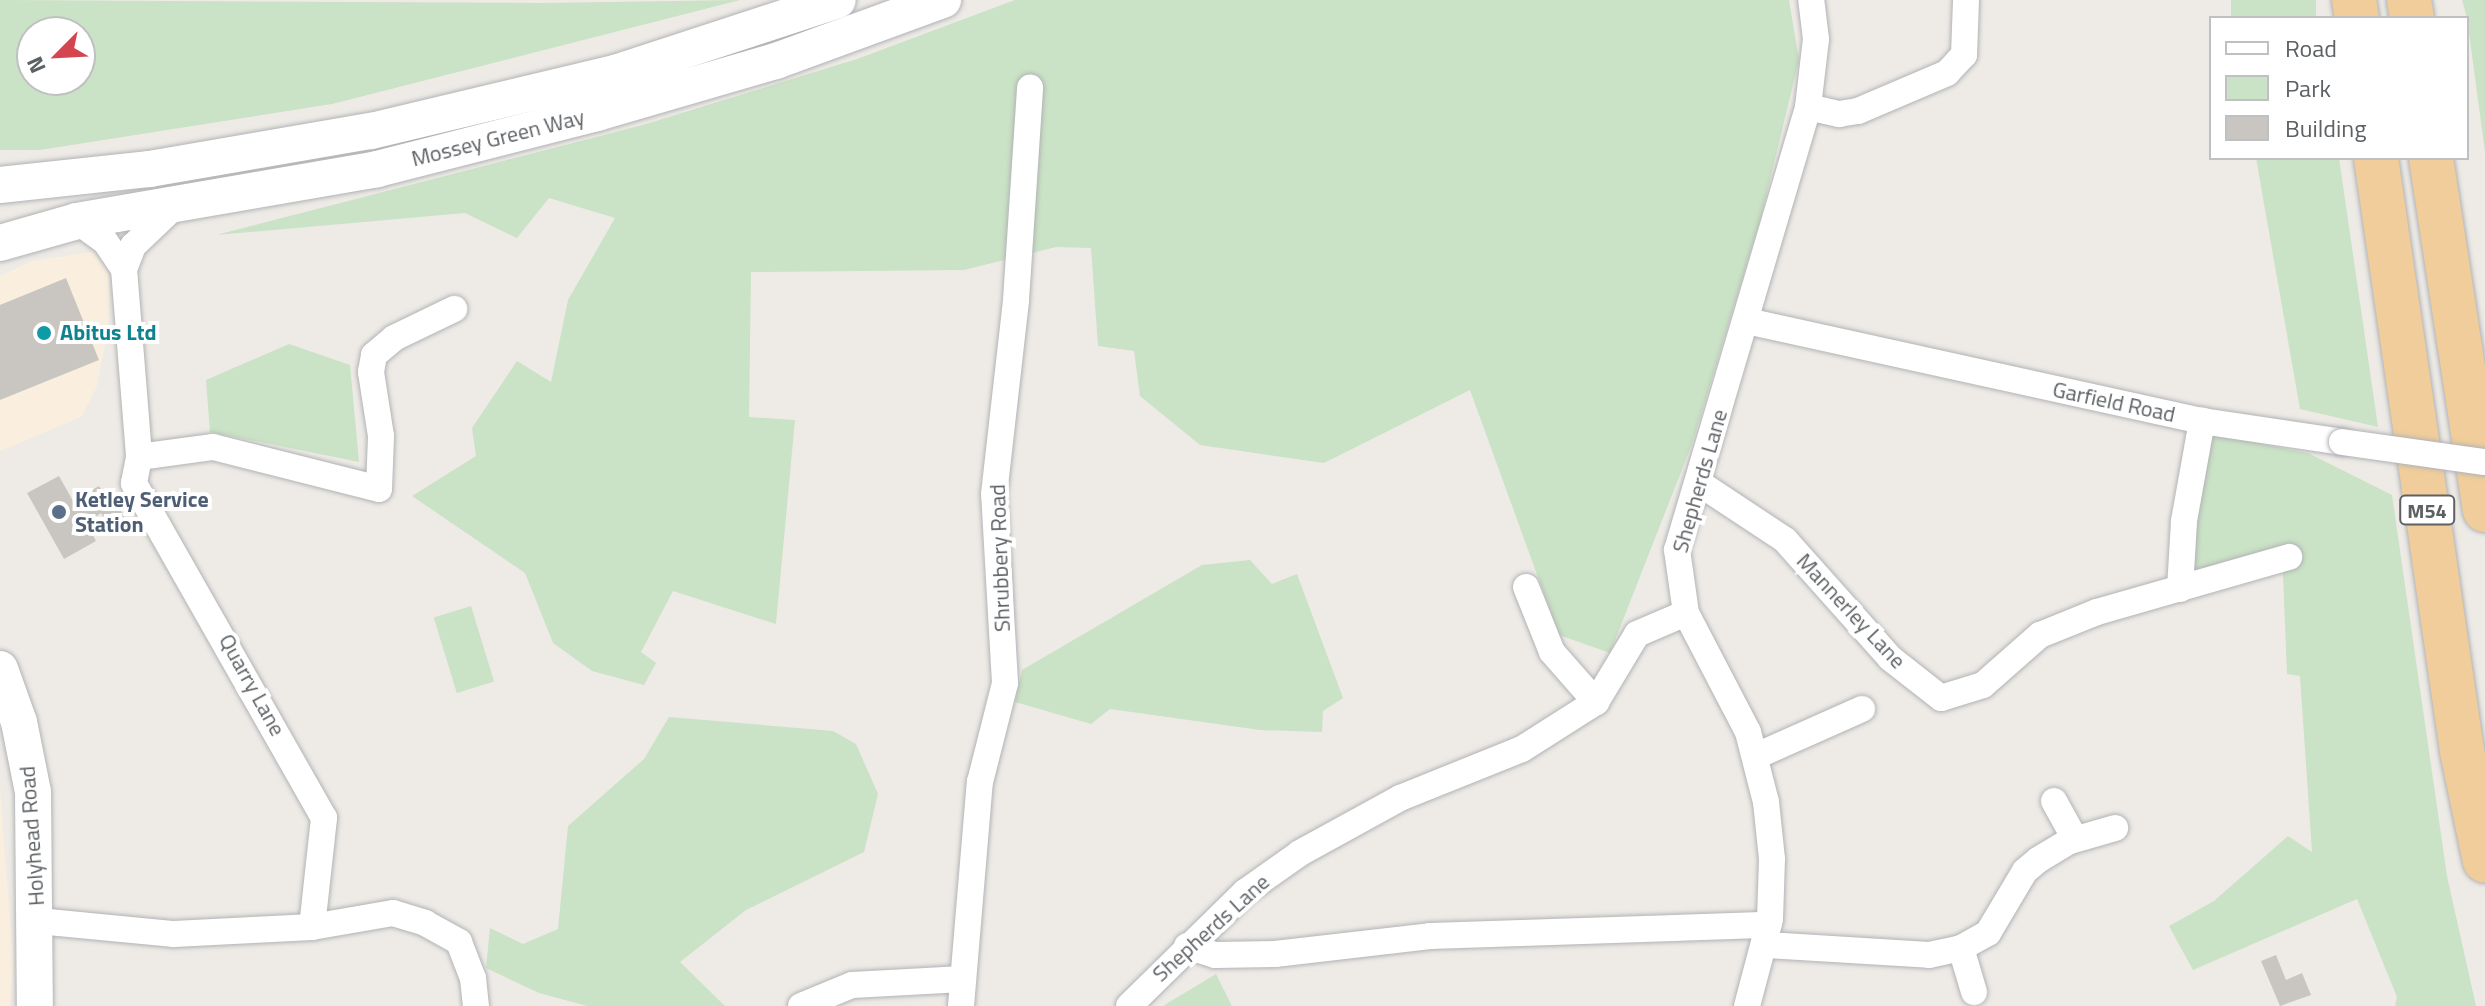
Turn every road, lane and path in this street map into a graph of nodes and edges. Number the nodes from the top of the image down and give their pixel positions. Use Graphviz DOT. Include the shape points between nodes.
graph roads {
  1 [pos="838,0"];
  2 [pos="943,0"];
  3 [pos="1811,0"];
  4 [pos="1966,0"];
  5 [pos="1030,87"];
  6 [pos="1808,107"];
  7 [pos="2376,160"];
  8 [pos="2431,160"];
  9 [pos="0,185"];
  10 [pos="180,201"];
  11 [pos="77,221"];
  12 [pos="0,243"];
  13 [pos="124,269"];
  14 [pos="454,309"];
  15 [pos="1747,321"];
  16 [pos="2202,421"];
  17 [pos="139,457"];
  18 [pos="2485,462"];
  19 [pos="1699,483"];
  20 [pos="2485,510"];
  21 [pos="2289,557"];
  22 [pos="1526,587"];
  23 [pos="2180,589"];
  24 [pos="1686,613"];
  25 [pos="0,669"];
  26 [pos="1596,702"];
  27 [pos="1862,709"];
  28 [pos="1756,756"];
  29 [pos="2054,801"];
  30 [pos="2115,828"];
  31 [pos="2075,839"];
  32 [pos="2485,861"];
  33 [pos="38,921"];
  34 [pos="312,927"];
  35 [pos="1768,935"];
  36 [pos="1187,946"];
  37 [pos="1961,948"];
  38 [pos="963,979"];
  39 [pos="1974,992"];
  40 [pos="35,1006"];
  41 [pos="476,1006"];
  42 [pos="801,1006"];
  43 [pos="961,1006"];
  44 [pos="1129,1006"];
  45 [pos="1747,1006"];
  1 -- 9 [label="main road, Mossey Green Way" via="618,72 371,131 150,169"];
  2 -- 10 [label="main road, Mossey Green Way" via="776,61 597,113 377,169"];
  3 -- 6 [label="street, Shepherds Lane" via="1816,39"];
  4 -- 6 [label="street" via="1964,55 1947,73 1858,111 1839,114"];
  5 -- 38 [label="street, Shrubbery Road" via="1016,300 994,494 1005,683 980,782"];
  6 -- 15 [label="street, Shepherds Lane"];
  7 -- 32 [label="highway, M54" via="2462,751"];
  8 -- 20 [label="highway, M54"];
  10 -- 11 [label="main road, Mossey Green Way"];
  10 -- 13 [label="street" via="133,246"];
  11 -- 12 [label="main road, Mossey Green Way"];
  11 -- 13 [label="street" via="105,241"];
  13 -- 17 [label="street, Quarry Lane"];
  14 -- 17 [label="street" via="394,338 374,355 379,489 213,447"];
  15 -- 16 [label="street, Garfield Road"];
  15 -- 19 [label="street, Shepherds Lane"];
  16 -- 18 [label="street, Garfield Road, bridge"];
  16 -- 23 [label="street" via="2184,521"];
  17 -- 34 [label="street, Quarry Lane" via="134,483 324,818"];
  19 -- 23 [label="street, Mannerley Lane" via="1785,540 1890,658 1941,698 1983,685 2040,635"];
  19 -- 24 [label="street, Shepherds Lane" via="1677,550"];
  21 -- 23 [label="street, Mannerley Lane"];
  22 -- 26 [label="street" via="1552,652"];
  24 -- 26 [label="street, Shepherds Lane" via="1637,634"];
  24 -- 28 [label="street" via="1734,701"];
  25 -- 33 [label="main road, Holyhead Road" via="19,722 33,792"];
  26 -- 36 [label="street, Shepherds Lane" via="1522,749 1400,798 1300,853 1245,892"];
  27 -- 28 [label="street"];
  28 -- 35 [label="street" via="1770,826"];
  29 -- 31 [label="street"];
  30 -- 31 [label="street"];
  31 -- 37 [label="street" via="2025,871 1988,933"];
  33 -- 34 [label="street" via="174,934"];
  33 -- 40 [label="main road, Holyhead Road"];
  34 -- 41 [label="street" via="393,913 425,923 459,942 473,978"];
  35 -- 36 [label="street" via="1430,936 1275,954 1215,955"];
  35 -- 37 [label="street" via="1929,955"];
  35 -- 45 [label="street"];
  36 -- 44 [label="street, Shepherds Lane"];
  37 -- 39 [label="street"];
  38 -- 42 [label="street" via="852,985"];
  38 -- 43 [label="street, Shrubbery Road"];
}
